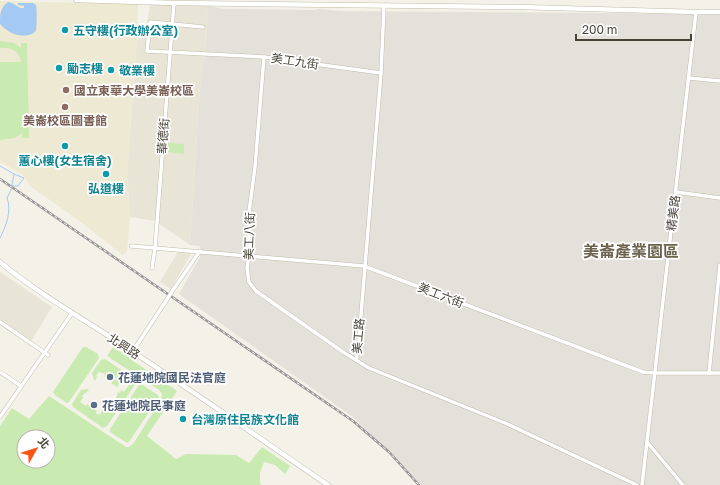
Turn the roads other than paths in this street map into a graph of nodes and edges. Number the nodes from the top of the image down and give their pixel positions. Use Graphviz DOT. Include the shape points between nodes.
graph roads {
  1 [pos="76,0"];
  2 [pos="174,3"];
  3 [pos="384,6"];
  4 [pos="696,12"];
  5 [pos="720,12"];
  6 [pos="172,24"];
  7 [pos="203,27"];
  8 [pos="170,52"];
  9 [pos="264,57"];
  10 [pos="381,73"];
  11 [pos="689,78"];
  12 [pos="720,81"];
  13 [pos="676,192"];
  14 [pos="720,198"];
  15 [pos="131,246"];
  16 [pos="155,248"];
  17 [pos="200,251"];
  18 [pos="249,255"];
  19 [pos="0,262"];
  20 [pos="720,265"];
  21 [pos="364,266"];
  22 [pos="152,268"];
  23 [pos="72,313"];
  24 [pos="0,322"];
  25 [pos="133,351"];
  26 [pos="46,354"];
  27 [pos="356,360"];
  28 [pos="0,372"];
  29 [pos="654,373"];
  30 [pos="709,373"];
  31 [pos="720,373"];
  32 [pos="21,386"];
  33 [pos="0,416"];
  34 [pos="647,442"];
  35 [pos="328,485"];
  36 [pos="637,485"];
  37 [pos="642,485"];
  38 [pos="684,485"];
  1 -- 2 [label="street"];
  2 -- 3 [label="street"];
  2 -- 6 [label="street, 華德街"];
  3 -- 4 [label="street"];
  3 -- 10 [label="street, 美工路"];
  4 -- 5 [label="street"];
  4 -- 11 [label="street, 精美路"];
  6 -- 7 [label="street"];
  6 -- 8 [label="street, 華德街"];
  6 -- 8 [label="street, 美工九街" via="150,22 147,51"];
  8 -- 9 [label="street, 美工九街"];
  8 -- 16 [label="street, 華德街"];
  9 -- 10 [label="street, 美工九街"];
  9 -- 18 [label="street, 美工八街" via="255,167 248,212"];
  10 -- 21 [label="street, 美工路"];
  11 -- 12 [label="street"];
  11 -- 13 [label="street, 精美路"];
  13 -- 14 [label="street"];
  13 -- 29 [label="street, 精美路"];
  15 -- 16 [label="street, 美工六街"];
  16 -- 17 [label="street, 美工六街"];
  16 -- 22 [label="street, 華德街"];
  17 -- 18 [label="street, 美工六街"];
  17 -- 25 [label="street, bridge"];
  18 -- 21 [label="street, 美工六街"];
  18 -- 27 [label="street, 美工八街" via="248,282 256,291"];
  19 -- 23 [label="street, 北興路"];
  20 -- 30 [label="street"];
  21 -- 27 [label="street, 美工路"];
  21 -- 29 [label="street, 美工六街" via="643,372"];
  23 -- 25 [label="street, 北興路"];
  23 -- 26 [label="street"];
  24 -- 26 [label="street"];
  25 -- 35 [label="street, 北興路"];
  26 -- 32 [label="street"];
  27 -- 36 [label="street, 美工路" via="369,368 505,423"];
  28 -- 32 [label="street"];
  29 -- 30 [label="street, 美工六街"];
  29 -- 34 [label="street, 精美路"];
  30 -- 31 [label="street, 美工六街"];
  32 -- 33 [label="street"];
  34 -- 37 [label="street, 精美路"];
  34 -- 38 [label="street"];
}
